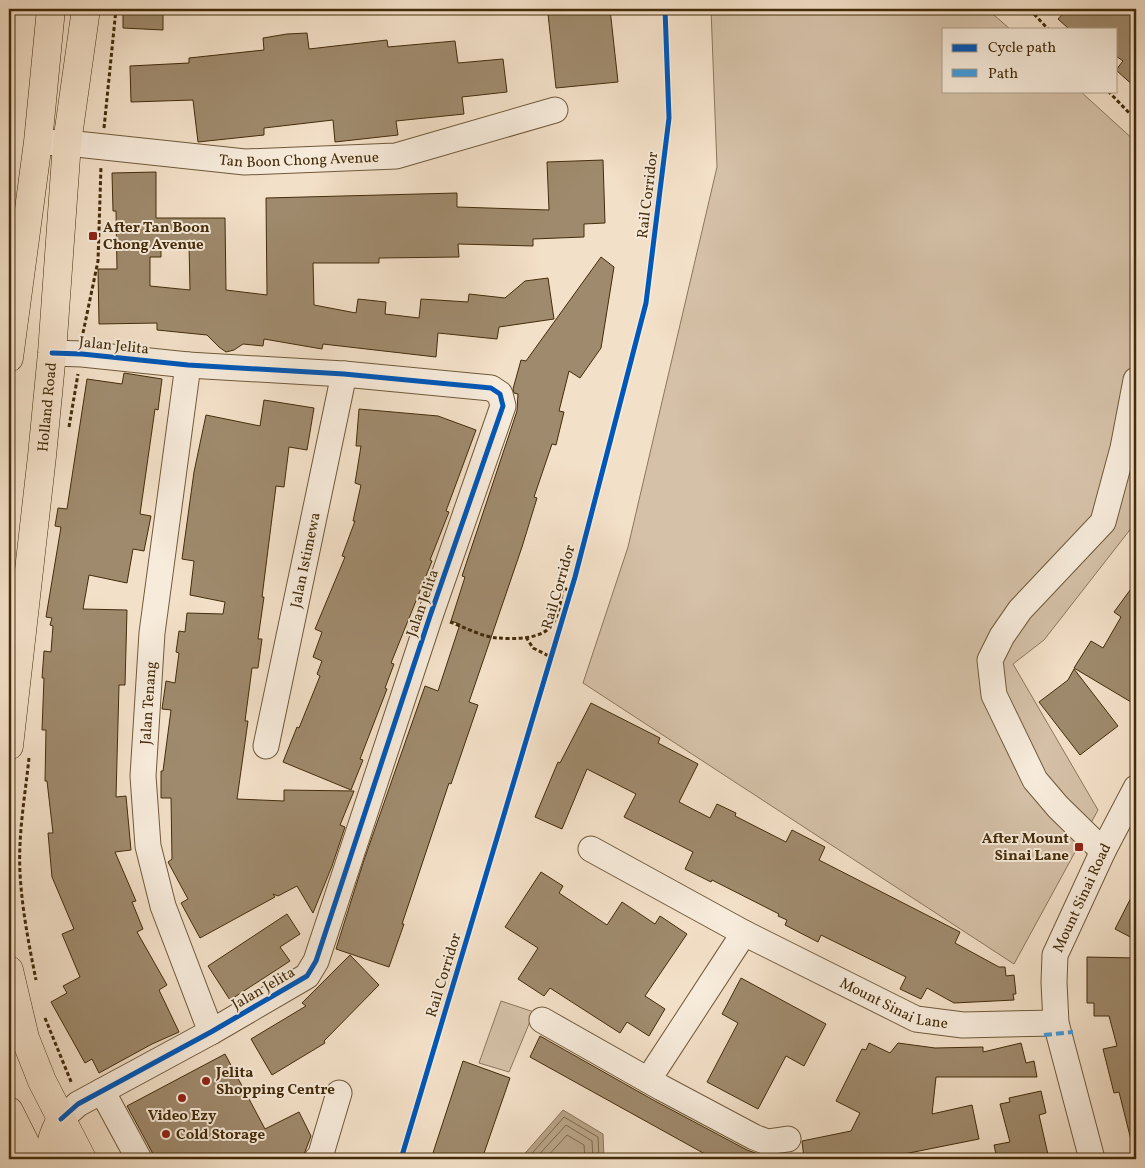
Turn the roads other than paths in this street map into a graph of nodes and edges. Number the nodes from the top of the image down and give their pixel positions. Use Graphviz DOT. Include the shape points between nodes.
graph roads {
  1 [pos="51,9"];
  2 [pos="86,9"];
  3 [pos="556,110"];
  4 [pos="38,142"];
  5 [pos="67,143"];
  6 [pos="52,353"];
  7 [pos="9,358"];
  8 [pos="188,365"];
  9 [pos="344,374"];
  10 [pos="1136,380"];
  11 [pos="1130,446"];
  12 [pos="11,708"];
  13 [pos="266,746"];
  14 [pos="19,748"];
  15 [pos="1136,788"];
  16 [pos="591,849"];
  17 [pos="1102,851"];
  18 [pos="744,933"];
  19 [pos="9,970"];
  20 [pos="542,1020"];
  21 [pos="1056,1023"];
  22 [pos="211,1032"];
  23 [pos="648,1080"];
  24 [pos="339,1093"];
  25 [pos="93,1096"];
  26 [pos="9,1111"];
  27 [pos="61,1119"];
  28 [pos="788,1139"];
  29 [pos="33,1159"];
  30 [pos="50,1159"];
  31 [pos="82,1159"];
  32 [pos="139,1159"];
  33 [pos="317,1159"];
  34 [pos="1092,1159"];
  1 -- 4 [label="main road"];
  2 -- 5 [label="main road, Holland Road"];
  3 -- 5 [label="street, Tan Boon Chong Avenue" via="396,156 245,162"];
  4 -- 5 [label="street, Tan Boon Chong Avenue"];
  4 -- 7 [label="main road"];
  5 -- 6 [label="main road, Holland Road"];
  6 -- 8 [label="street, Jalan Jelita"];
  6 -- 12 [label="main road, Holland Road"];
  8 -- 9 [label="street, Jalan Jelita"];
  8 -- 22 [label="street, Jalan Tenang" via="152,633 143,776 148,846 163,906"];
  9 -- 13 [label="street, Jalan Istimewa"];
  9 -- 22 [label="street, Jalan Jelita" via="491,388 500,394 503,406 316,961 307,976"];
  10 -- 11 [label="street"];
  11 -- 17 [label="street" via="1103,522 1020,610 990,660 994,695 1035,780"];
  12 -- 14 [label="main road, Holland Road"];
  15 -- 17 [label="street, Mount Sinai Road"];
  16 -- 18 [label="street, Mount Sinai Lane"];
  17 -- 21 [label="street, Mount Sinai Road" via="1055,955"];
  18 -- 21 [label="street, Mount Sinai Lane" via="916,1019 963,1025"];
  18 -- 23 [label="street"];
  19 -- 27 [label="main road" via="25,1038"];
  20 -- 23 [label="street"];
  21 -- 34 [label="street, Mount Sinai Road"];
  22 -- 25 [label="street, Jalan Jelita"];
  23 -- 28 [label="street" via="754,1137 767,1142"];
  24 -- 33 [label="street"];
  25 -- 27 [label="street, Jalan Jelita"];
  25 -- 32 [label="street"];
  26 -- 29 [label="main road"];
  27 -- 30 [label="main road" via="52,1137"];
  27 -- 31 [label="main road"];
}
